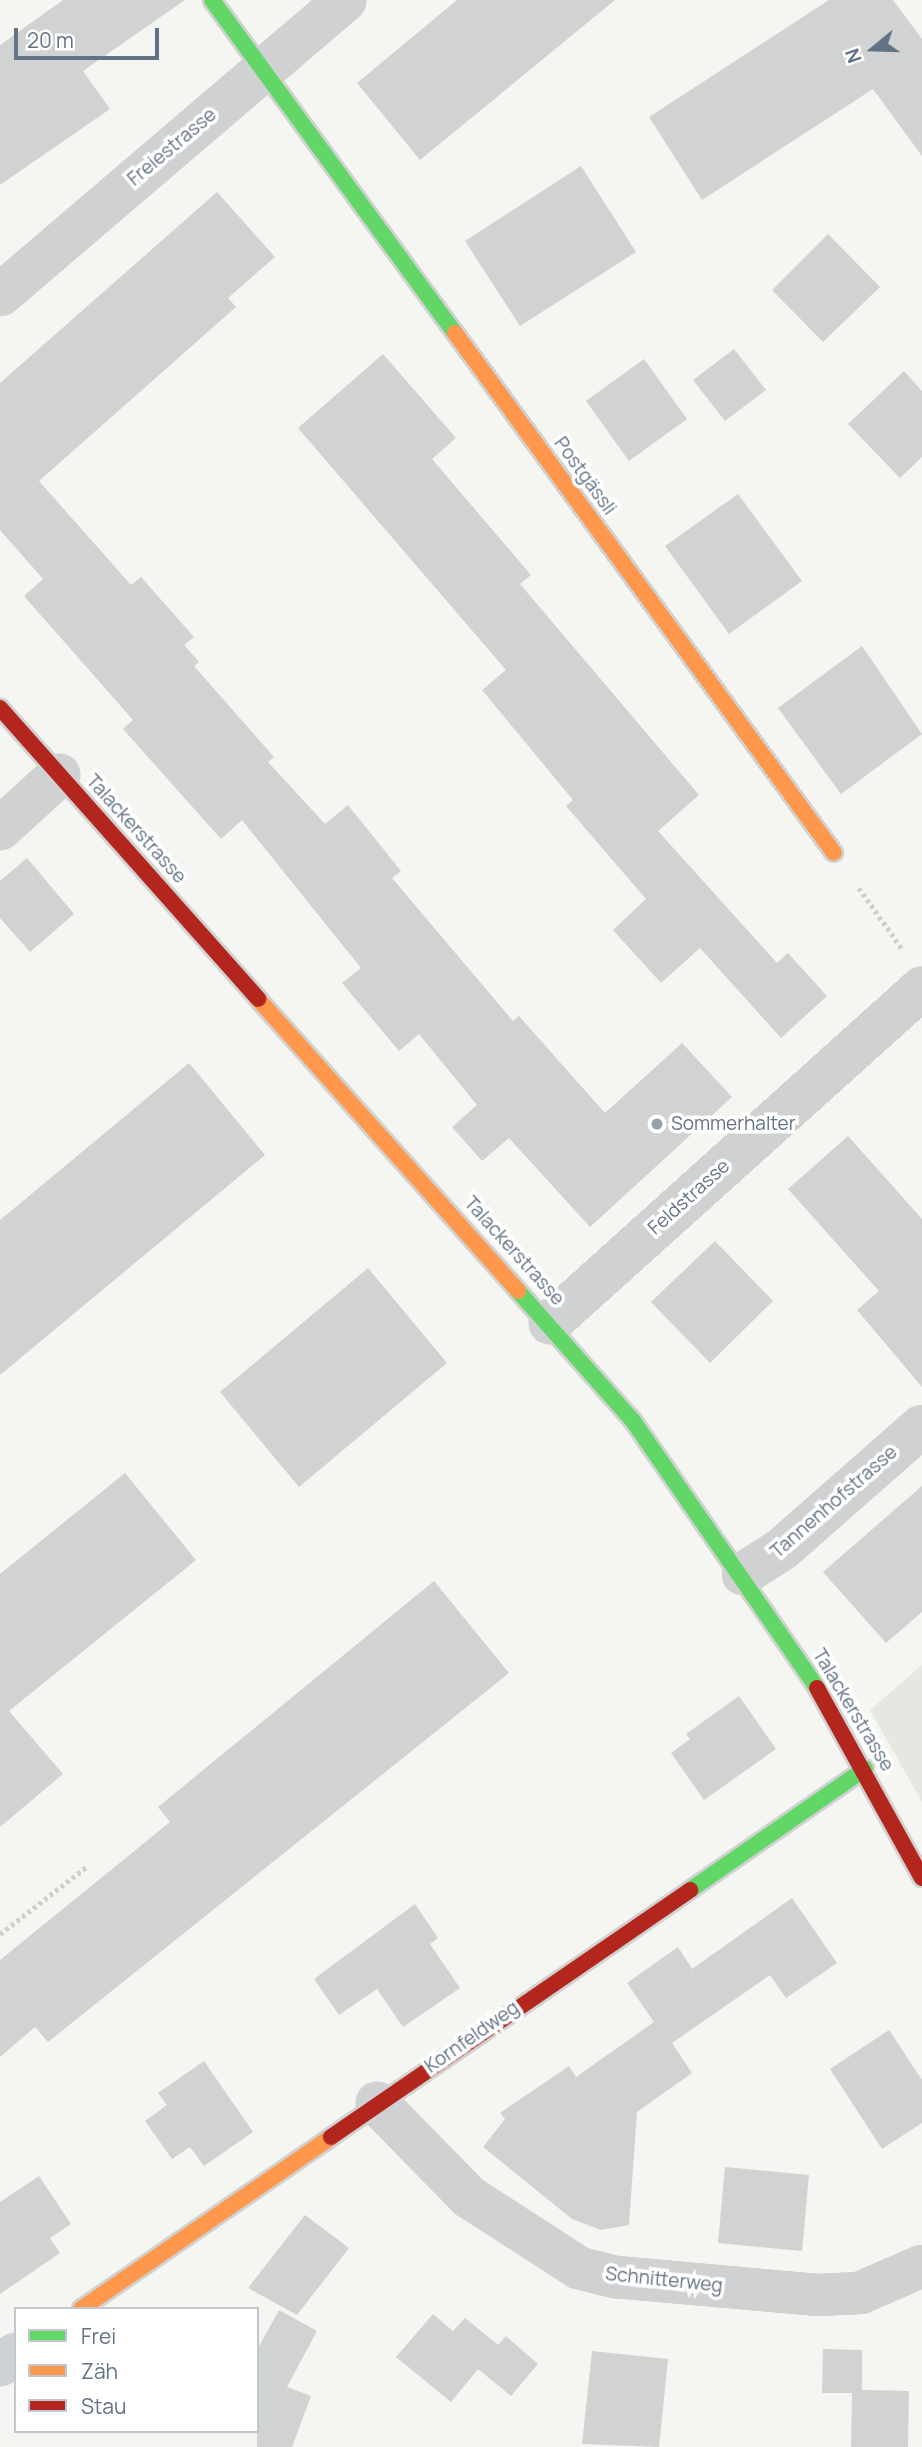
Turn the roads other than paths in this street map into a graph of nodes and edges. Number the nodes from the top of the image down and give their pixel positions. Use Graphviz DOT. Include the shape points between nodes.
graph roads {
  1 [pos="212,0"];
  2 [pos="345,0"];
  3 [pos="262,69"];
  4 [pos="0,295"];
  5 [pos="0,708"];
  6 [pos="59,775"];
  7 [pos="0,829"];
  8 [pos="834,853"];
  9 [pos="914,971"];
  10 [pos="550,1322"];
  11 [pos="922,1426"];
  12 [pos="743,1574"];
  13 [pos="865,1769"];
  14 [pos="922,1878"];
  15 [pos="377,2103"];
  16 [pos="922,2266"];
  17 [pos="84,2307"];
  1 -- 3 [label="street, Postgässli"];
  2 -- 3 [label="street, Freiestrasse"];
  3 -- 4 [label="street, Freiestrasse"];
  3 -- 8 [label="street, Postgässli"];
  5 -- 6 [label="street, Talackerstrasse"];
  6 -- 7 [label="street"];
  6 -- 10 [label="street, Talackerstrasse"];
  9 -- 10 [label="street, Feldstrasse"];
  10 -- 12 [label="street, Talackerstrasse" via="633,1421"];
  11 -- 12 [label="street, Tannenhofstrasse" via="782,1549"];
  12 -- 13 [label="street, Talackerstrasse"];
  13 -- 14 [label="street, Talackerstrasse"];
  13 -- 15 [label="street, Kornfeldweg"];
  15 -- 16 [label="street, Schnitterweg" via="469,2197 579,2268 616,2277 816,2295 860,2293"];
  15 -- 17 [label="street, Kornfeldweg"];
}
